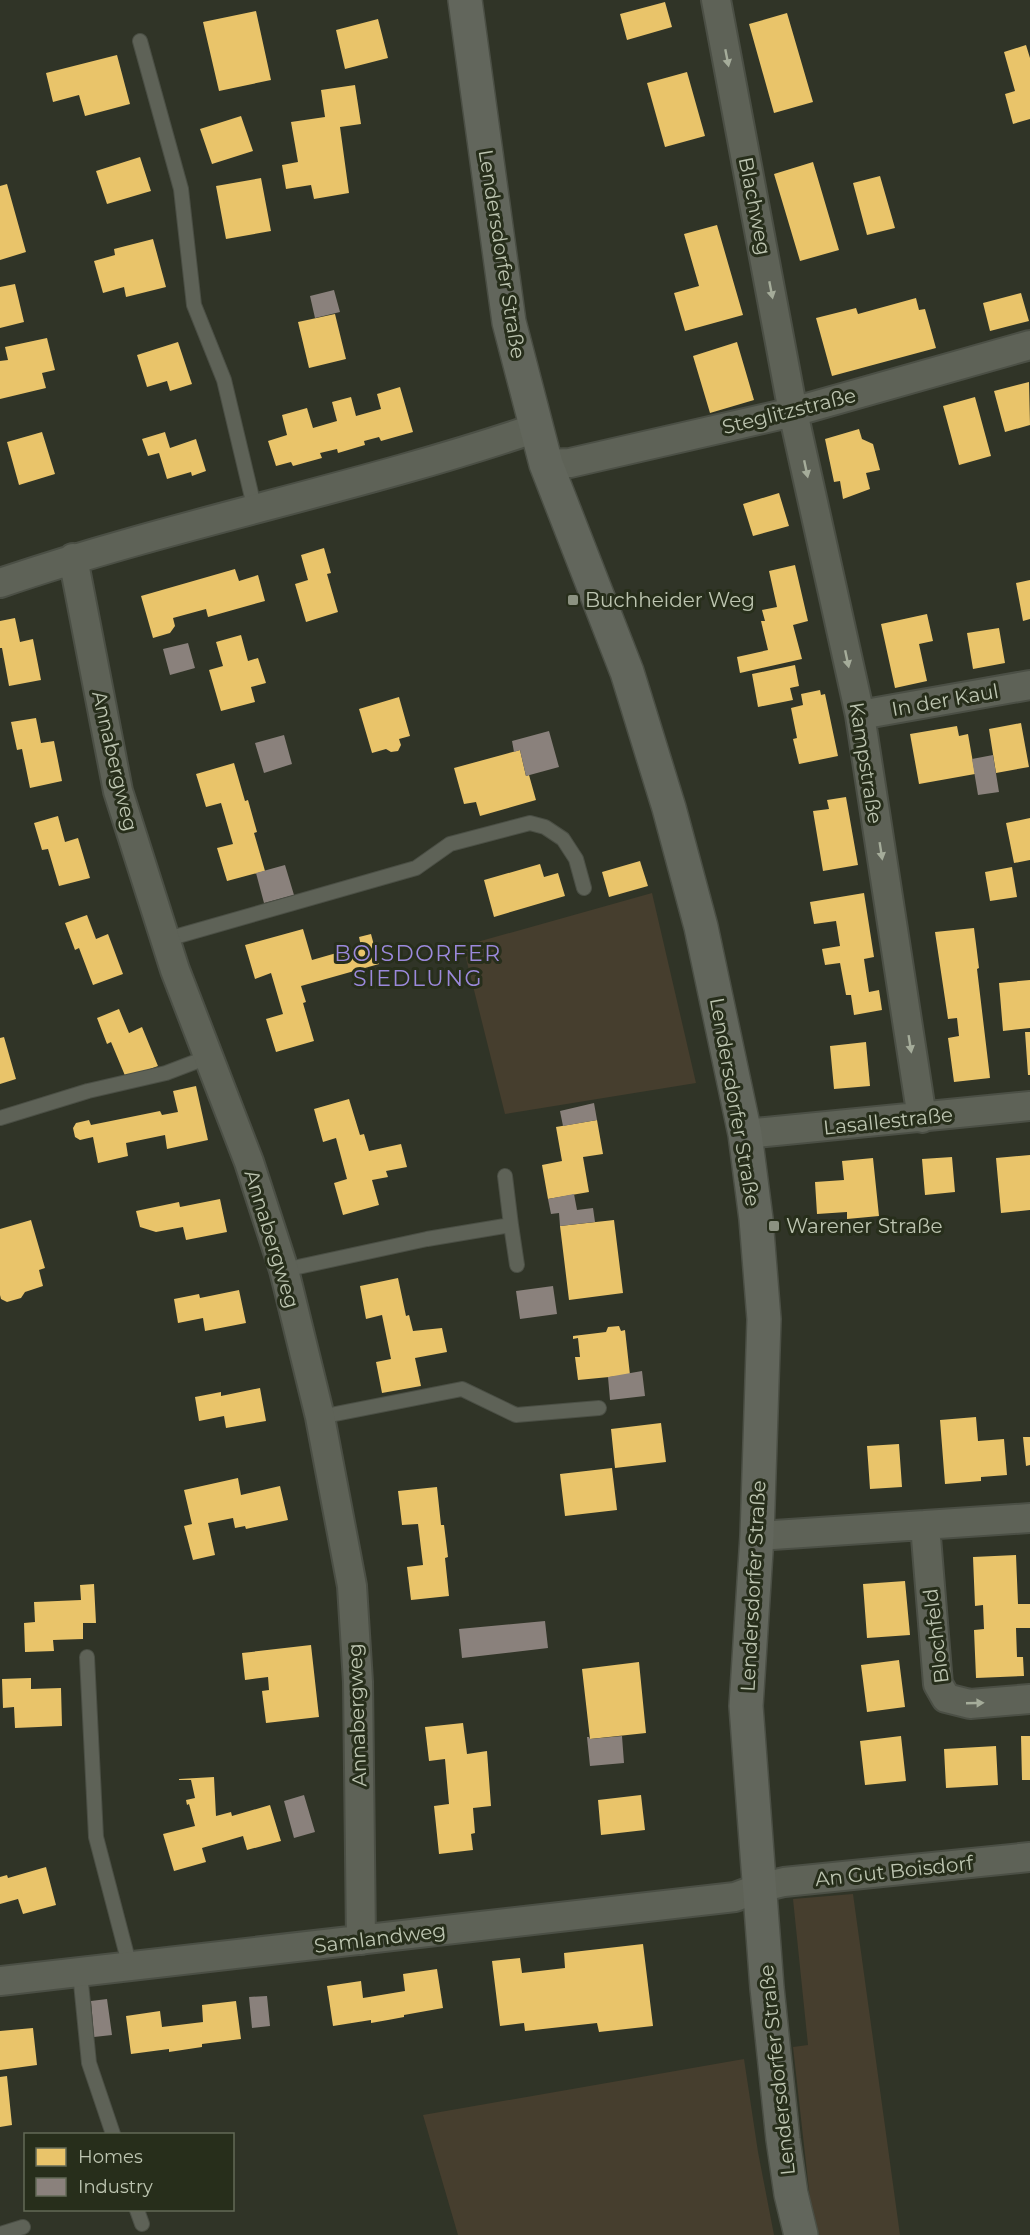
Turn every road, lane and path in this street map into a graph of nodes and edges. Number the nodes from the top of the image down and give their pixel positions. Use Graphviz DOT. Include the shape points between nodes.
graph roads {
  1 [pos="465,0"];
  2 [pos="717,0"];
  3 [pos="140,40"];
  4 [pos="1030,345"];
  5 [pos="793,412"];
  6 [pos="536,428"];
  7 [pos="546,464"];
  8 [pos="255,510"];
  9 [pos="73,558"];
  10 [pos="0,583"];
  11 [pos="1030,685"];
  12 [pos="860,715"];
  13 [pos="584,888"];
  14 [pos="165,940"];
  15 [pos="208,1057"];
  16 [pos="1030,1106"];
  17 [pos="0,1118"];
  18 [pos="922,1118"];
  19 [pos="745,1134"];
  20 [pos="505,1176"];
  21 [pos="511,1225"];
  22 [pos="517,1265"];
  23 [pos="284,1270"];
  24 [pos="599,1408"];
  25 [pos="320,1417"];
  26 [pos="1030,1518"];
  27 [pos="925,1525"];
  28 [pos="758,1536"];
  29 [pos="87,1657"];
  30 [pos="1030,1699"];
  31 [pos="1030,1857"];
  32 [pos="759,1888"];
  33 [pos="361,1940"];
  34 [pos="130,1967"];
  35 [pos="80,1973"];
  36 [pos="0,1981"];
  37 [pos="113,2133"];
  38 [pos="137,2211"];
  39 [pos="142,2224"];
  40 [pos="22,2227"];
  41 [pos="0,2234"];
  42 [pos="801,2235"];
  1 -- 6 [label="street, Lendersdorfer Straße" via="509,322"];
  2 -- 5 [label="street, Blachweg, one-way"];
  3 -- 8 [label="lane" via="182,189 194,305 224,380"];
  4 -- 5 [label="street, Steglitzstraße"];
  5 -- 7 [label="street, Steglitzstraße" via="570,463"];
  5 -- 12 [label="street, Kampstraße, one-way"];
  6 -- 7 [label="street, Lendersdorfer Straße"];
  6 -- 8 [label="street"];
  7 -- 19 [label="street, Lendersdorfer Straße" via="627,672 669,808 701,927"];
  8 -- 9 [label="street"];
  9 -- 10 [label="street"];
  9 -- 14 [label="street, Annabergweg" via="116,784"];
  11 -- 12 [label="street, In der Kaul"];
  12 -- 18 [label="street, Kampstraße, one-way"];
  13 -- 14 [label="lane" via="576,859 563,839 530,823 450,844 416,868"];
  14 -- 15 [label="street, Annabergweg"];
  15 -- 17 [label="lane" via="166,1073 88,1091"];
  15 -- 23 [label="street, Annabergweg" via="249,1162"];
  16 -- 18 [label="street, Lasallestraße"];
  18 -- 19 [label="street, Lasallestraße"];
  19 -- 28 [label="street, Lendersdorfer Straße" via="764,1319"];
  20 -- 21 [label="lane"];
  21 -- 22 [label="lane"];
  21 -- 23 [label="lane"];
  23 -- 25 [label="street, Annabergweg"];
  24 -- 25 [label="lane" via="516,1415 462,1389"];
  25 -- 33 [label="street, Annabergweg" via="352,1586 358,1682"];
  26 -- 27 [label="street"];
  27 -- 28 [label="street"];
  27 -- 30 [label="street, Blochfeld, one-way" via="938,1684 946,1698 970,1704"];
  28 -- 32 [label="street, Lendersdorfer Straße" via="746,1706"];
  29 -- 34 [label="lane" via="96,1837"];
  31 -- 32 [label="street, An Gut Boisdorf" via="784,1882"];
  32 -- 33 [label="street, Samlandweg" via="735,1897"];
  32 -- 42 [label="street, Lendersdorfer Straße" via="783,2139"];
  33 -- 34 [label="street, Samlandweg"];
  34 -- 35 [label="street, Samlandweg"];
  35 -- 36 [label="street, Samlandweg"];
  35 -- 37 [label="lane" via="89,2063"];
  38 -- 39 [label="lane"];
  40 -- 41 [label="lane"];
}
